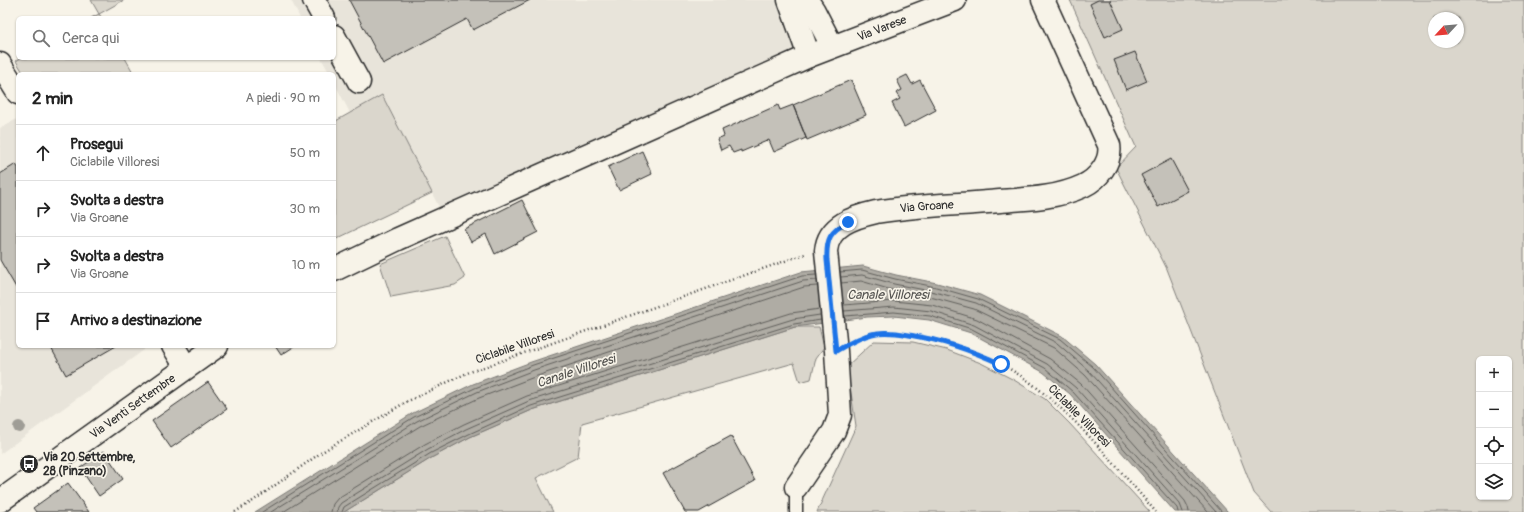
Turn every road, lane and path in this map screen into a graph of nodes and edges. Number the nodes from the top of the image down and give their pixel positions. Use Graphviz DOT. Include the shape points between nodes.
graph roads {
  1 [pos="314,0"];
  2 [pos="789,0"];
  3 [pos="807,0"];
  4 [pos="954,0"];
  5 [pos="1043,0"];
  6 [pos="323,16"];
  7 [pos="336,40"];
  8 [pos="832,46"];
  9 [pos="809,56"];
  10 [pos="0,64"];
  11 [pos="359,82"];
  12 [pos="16,90"];
  13 [pos="827,255"];
  14 [pos="336,269"];
  15 [pos="836,344"];
  16 [pos="174,348"];
  17 [pos="214,348"];
  18 [pos="186,367"];
  19 [pos="796,487"];
  20 [pos="0,501"];
  21 [pos="235,512"];
  22 [pos="796,512"];
  23 [pos="1156,512"];
  1 -- 6 [label="street"];
  2 -- 9 [label="street"];
  3 -- 8 [label="street"];
  4 -- 8 [label="street, Via Varese"];
  5 -- 13 [label="street, Via Groane" via="1110,150 1102,170 1083,186 1038,198 888,210 863,215 833,231 827,244"];
  7 -- 11 [label="street"];
  8 -- 9 [label="street, Via Varese"];
  9 -- 14 [label="street, Via Varese"];
  10 -- 12 [label="street"];
  13 -- 15 [label="street, Via Groane"];
  13 -- 21 [label="path, Ciclabile Villoresi" via="805,254 466,373 406,402 322,452"];
  15 -- 19 [label="street, Via Groane" via="839,420"];
  15 -- 23 [label="path, Ciclabile Villoresi" via="874,333 896,332 958,346 1001,364 1041,390 1063,409"];
  16 -- 18 [label="street"];
  17 -- 18 [label="street, Via Venti Settembre"];
  18 -- 20 [label="street, Via Venti Settembre"];
  19 -- 22 [label="lane"];
}
